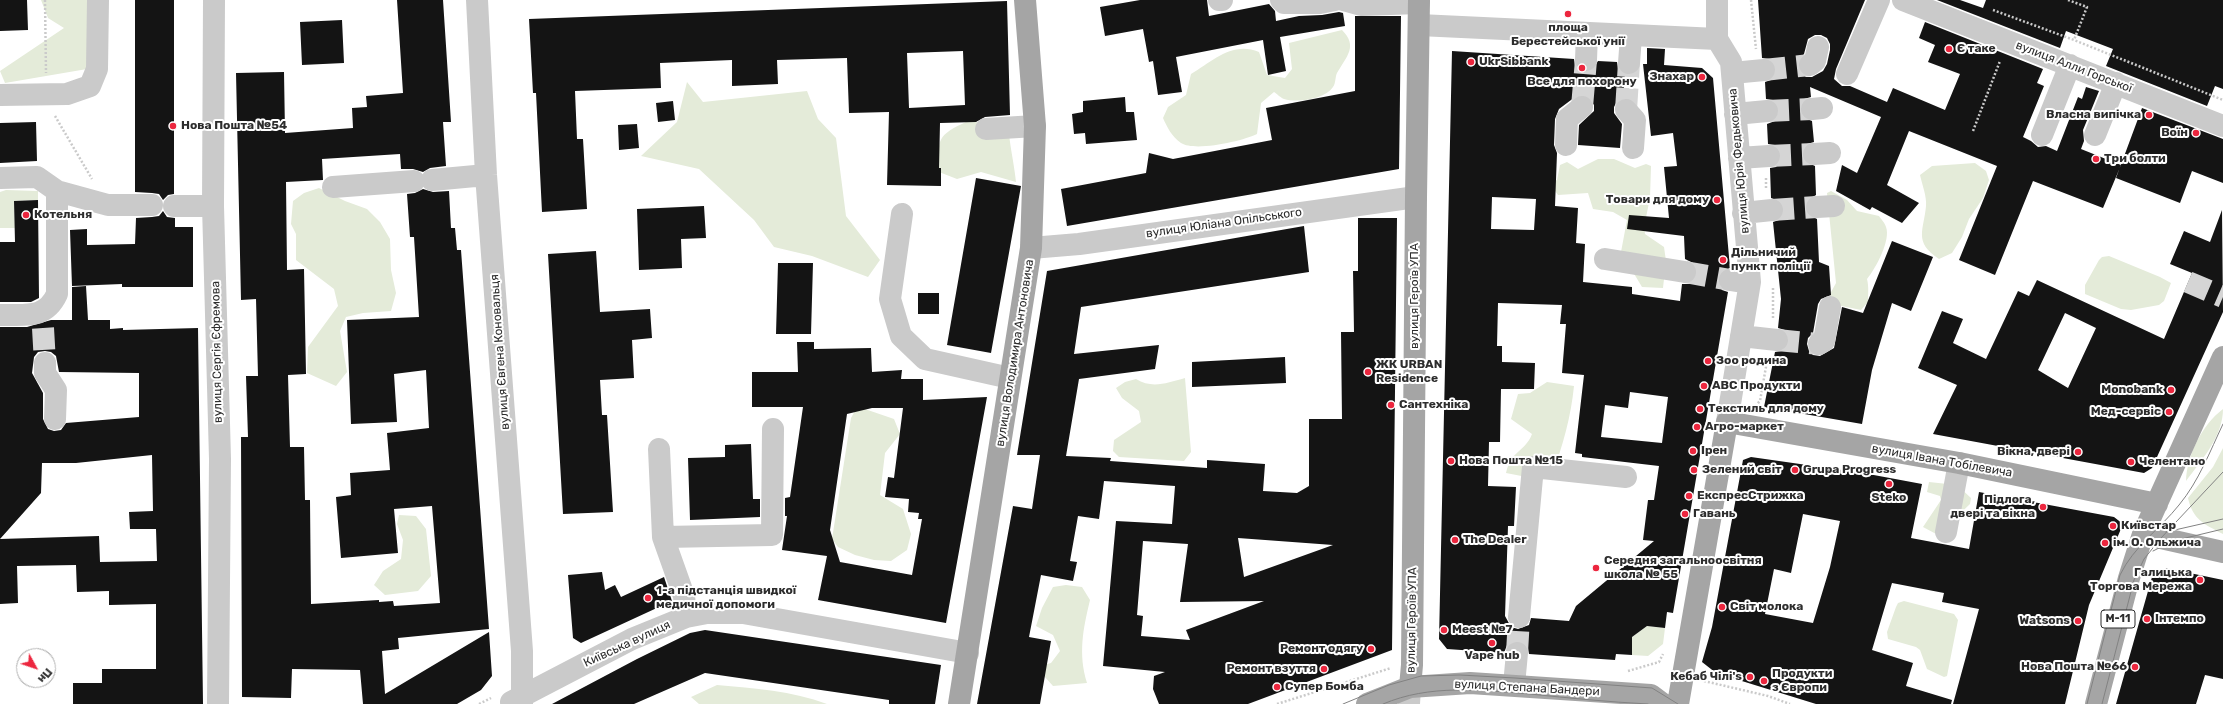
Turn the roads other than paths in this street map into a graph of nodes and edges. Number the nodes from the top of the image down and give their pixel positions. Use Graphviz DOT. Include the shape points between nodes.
graph roads {
  1 [pos="98,0"];
  2 [pos="214,0"];
  3 [pos="477,0"];
  4 [pos="1025,0"];
  5 [pos="1281,0"];
  6 [pos="1335,0"];
  7 [pos="1343,0"];
  8 [pos="1717,0"];
  9 [pos="1879,0"];
  10 [pos="1903,0"];
  11 [pos="1419,1"];
  12 [pos="1419,25"];
  13 [pos="1587,33"];
  14 [pos="1631,36"];
  15 [pos="1716,39"];
  16 [pos="1586,60"];
  17 [pos="1629,63"];
  18 [pos="2068,64"];
  19 [pos="1761,70"];
  20 [pos="1732,73"];
  21 [pos="1847,74"];
  22 [pos="2116,83"];
  23 [pos="0,95"];
  24 [pos="1582,107"];
  25 [pos="1626,110"];
  26 [pos="1767,111"];
  27 [pos="1735,114"];
  28 [pos="1035,126"];
  29 [pos="2223,126"];
  30 [pos="986,129"];
  31 [pos="2042,135"];
  32 [pos="2095,135"];
  33 [pos="1566,145"];
  34 [pos="1633,148"];
  35 [pos="1769,156"];
  36 [pos="1739,158"];
  37 [pos="486,175"];
  38 [pos="0,178"];
  39 [pos="333,187"];
  40 [pos="57,191"];
  41 [pos="1416,197"];
  42 [pos="152,205"];
  43 [pos="174,206"];
  44 [pos="213,206"];
  45 [pos="1772,210"];
  46 [pos="1743,213"];
  47 [pos="902,214"];
  48 [pos="1031,248"];
  49 [pos="1605,259"];
  50 [pos="1685,272"];
  51 [pos="1830,307"];
  52 [pos="0,315"];
  53 [pos="1741,336"];
  54 [pos="1777,340"];
  55 [pos="1818,344"];
  56 [pos="2223,357"];
  57 [pos="45,363"];
  58 [pos="1010,378"];
  59 [pos="2215,386"];
  60 [pos="55,419"];
  61 [pos="1727,422"];
  62 [pos="773,429"];
  63 [pos="659,449"];
  64 [pos="1960,463"];
  65 [pos="1626,477"];
  66 [pos="2157,504"];
  67 [pos="1946,532"];
  68 [pos="2143,534"];
  69 [pos="663,537"];
  70 [pos="2223,552"];
  71 [pos="686,617"];
  72 [pos="1519,617"];
  73 [pos="968,653"];
  74 [pos="1517,653"];
  75 [pos="1514,685"];
  76 [pos="1410,696"];
  77 [pos="516,702"];
  78 [pos="218,704"];
  79 [pos="960,704"];
  80 [pos="1367,704"];
  81 [pos="1664,704"];
  82 [pos="1678,704"];
  83 [pos="2096,704"];
  1 -- 23 [label="street" via="97,69 90,86 68,94"];
  2 -- 44 [label="street, вулиця Сергія Єфремова"];
  3 -- 37 [label="street, вулиця Євгена Коновальця"];
  4 -- 28 [label="main road, вулиця Володимира Антоновича"];
  5 -- 6 [label="street" via="1284,3 1320,3"];
  7 -- 11 [label="street" via="1361,6"];
  8 -- 15 [label="street"];
  9 -- 21 [label="street"];
  10 -- 18 [label="street, вулиця Алли Горської"];
  11 -- 12 [label="main road, вулиця Героїв УПА"];
  12 -- 13 [label="street"];
  12 -- 41 [label="main road, вулиця Героїв УПА"];
  13 -- 14 [label="street"];
  13 -- 16 [label="street"];
  14 -- 15 [label="street"];
  14 -- 17 [label="street"];
  15 -- 20 [label="street, вулиця Юрія Федьковича" via="1731,62"];
  18 -- 22 [label="street, вулиця Алли Горської"];
  18 -- 31 [label="street"];
  19 -- 20 [label="street"];
  20 -- 27 [label="street, вулиця Юрія Федьковича"];
  22 -- 29 [label="street, вулиця Алли Горської"];
  22 -- 32 [label="street"];
  24 -- 33 [label="street" via="1567,119"];
  25 -- 34 [label="street" via="1635,120"];
  26 -- 27 [label="street"];
  27 -- 36 [label="street, вулиця Юрія Федьковича"];
  28 -- 30 [label="street"];
  28 -- 48 [label="main road, вулиця Володимира Антоновича"];
  35 -- 36 [label="street"];
  36 -- 46 [label="street, вулиця Юрія Федьковича"];
  37 -- 39 [label="street"];
  37 -- 77 [label="street, вулиця Євгена Коновальця" via="521,643"];
  38 -- 40 [label="street" via="37,177"];
  40 -- 42 [label="street" via="108,205"];
  40 -- 52 [label="street" via="57,294 43,320"];
  41 -- 48 [label="street, вулиця Юліана Опільського" via="1079,244"];
  41 -- 76 [label="main road, вулиця Героїв УПА"];
  43 -- 44 [label="street"];
  44 -- 78 [label="street, вулиця Сергія Єфремова" via="220,459"];
  45 -- 46 [label="street"];
  46 -- 53 [label="street, вулиця Юрія Федьковича"];
  47 -- 58 [label="street" via="890,299 901,336 925,359"];
  48 -- 58 [label="main road, вулиця Володимира Антоновича"];
  49 -- 50 [label="street"];
  51 -- 55 [label="street" via="1824,341"];
  53 -- 54 [label="street"];
  53 -- 61 [label="street, вулиця Юрія Федьковича"];
  56 -- 59 [label="main road, М-11"];
  57 -- 60 [label="street" via="45,373 56,390"];
  58 -- 73 [label="main road, вулиця Володимира Антоновича"];
  59 -- 66 [label="main road, М-11"];
  61 -- 64 [label="main road, вулиця Івана Тобілевича"];
  61 -- 82 [label="main road, вулиця Юрія Федьковича"];
  62 -- 69 [label="street" via="772,535"];
  63 -- 69 [label="street"];
  64 -- 66 [label="main road, вулиця Івана Тобілевича"];
  64 -- 67 [label="street"];
  65 -- 72 [label="street" via="1533,467"];
  66 -- 68 [label="main road, М-11"];
  68 -- 70 [label="main road"];
  68 -- 83 [label="main road, М-11"];
  69 -- 71 [label="street" via="684,596"];
  71 -- 73 [label="street, Київська вулиця" via="707,613 743,613"];
  71 -- 77 [label="street, Київська вулиця" via="632,639"];
  73 -- 79 [label="main road, вулиця Володимира Антоновича"];
  74 -- 75 [label="street"];
  75 -- 76 [label="main road, вулиця Степана Бандери" via="1470,683"];
  75 -- 81 [label="main road, вулиця Степана Бандери" via="1651,695"];
  76 -- 80 [label="main road, вулиця Степана Бандери"];
}
